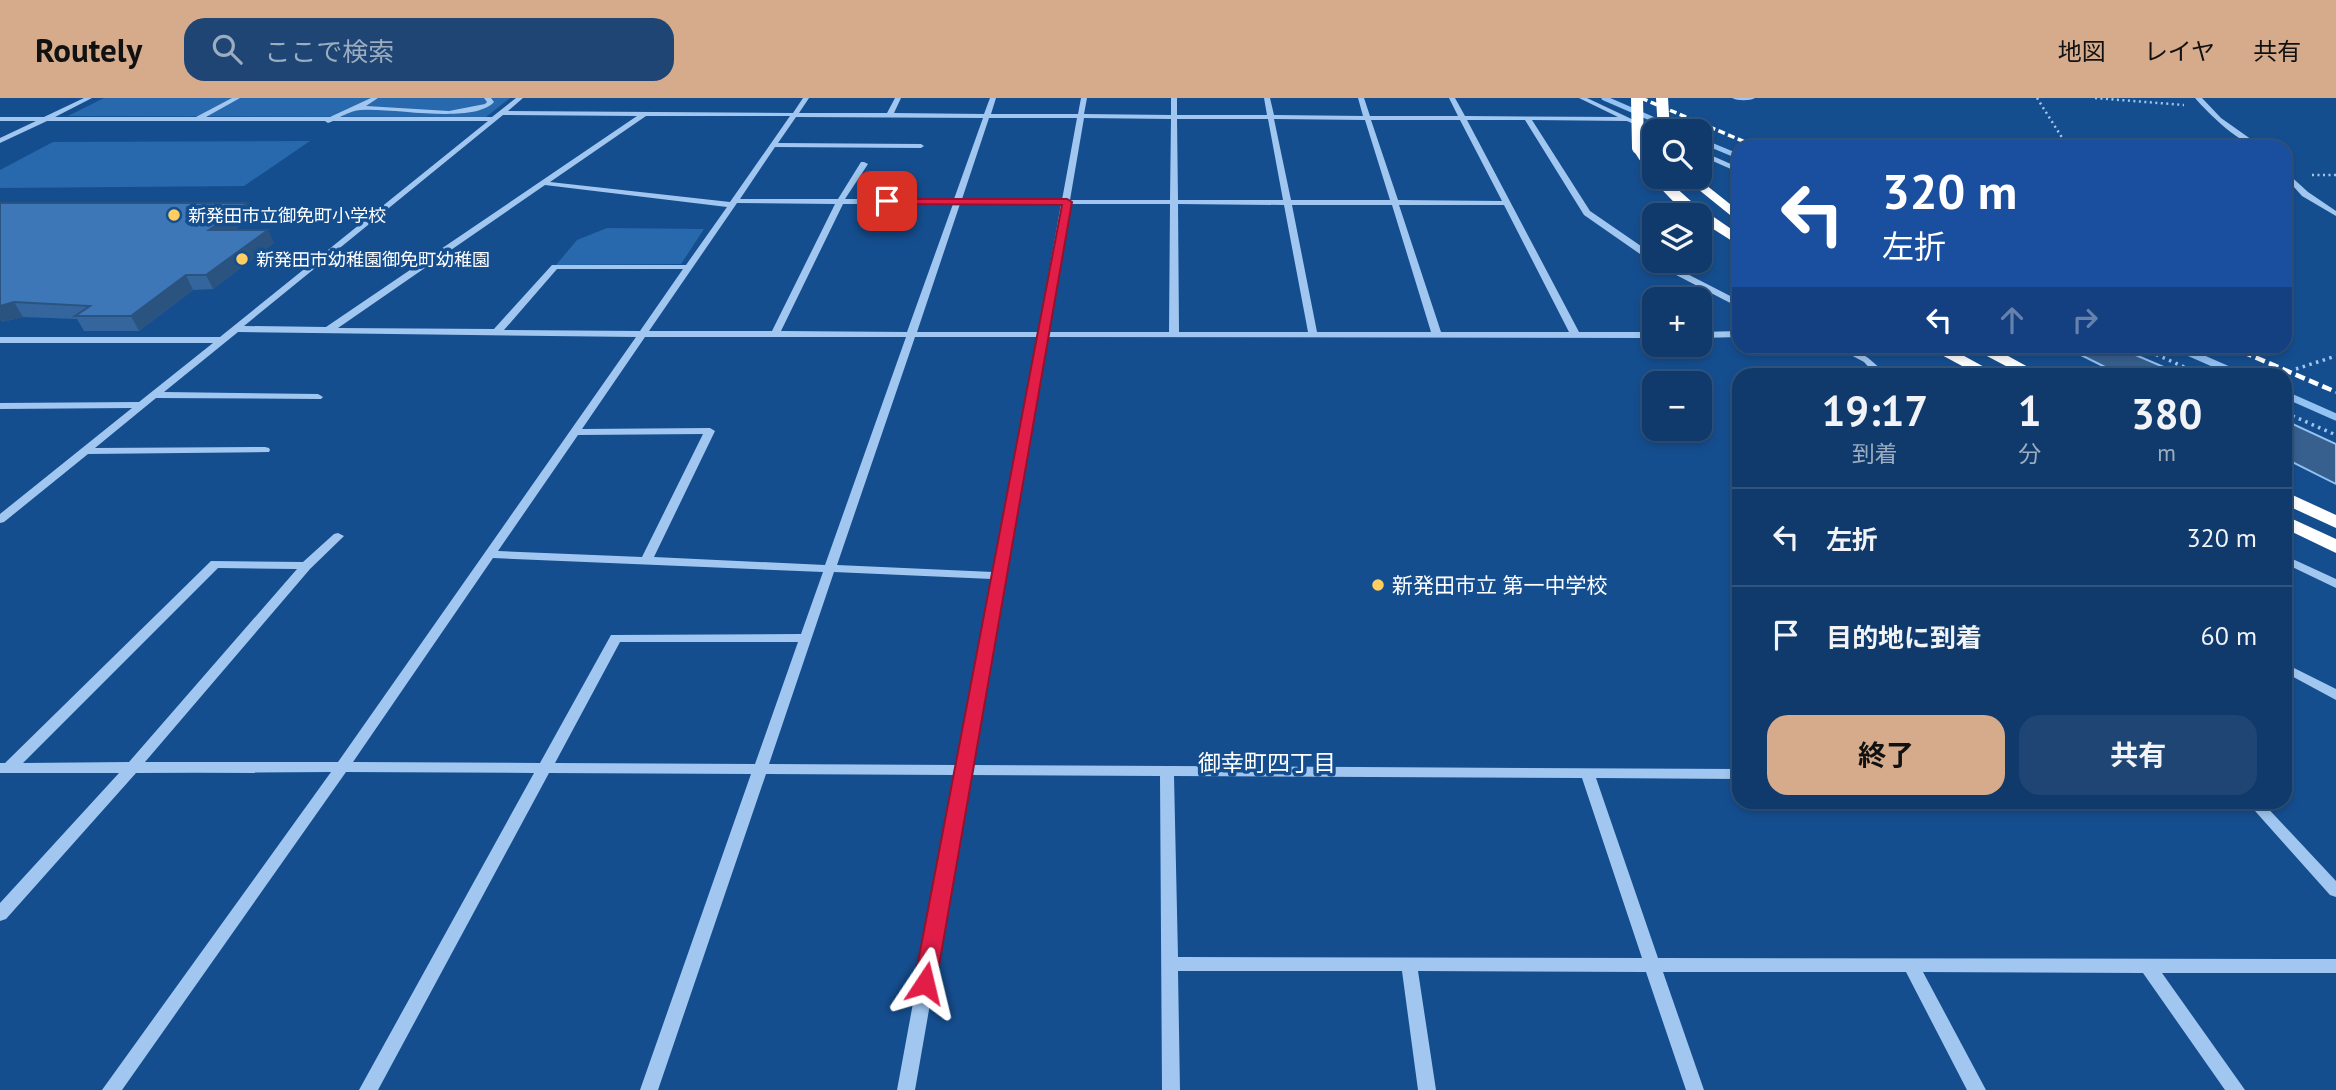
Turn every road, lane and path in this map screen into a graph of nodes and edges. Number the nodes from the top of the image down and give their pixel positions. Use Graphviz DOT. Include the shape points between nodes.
graph roads {
  1 [pos="89,98"];
  2 [pos="237,98"];
  3 [pos="376,98"];
  4 [pos="487,98"];
  5 [pos="520,98"];
  6 [pos="806,98"];
  7 [pos="898,98"];
  8 [pos="993,98"];
  9 [pos="1084,98"];
  10 [pos="1174,98"];
  11 [pos="1268,98"];
  12 [pos="1361,98"];
  13 [pos="1452,98"];
  14 [pos="1582,98"];
  15 [pos="1637,98"];
  16 [pos="1662,98"];
  17 [pos="1735,98"];
  18 [pos="1752,98"];
  19 [pos="2037,98"];
  20 [pos="2095,98"];
  21 [pos="2198,98"];
  22 [pos="2206,107"];
  23 [pos="362,108"];
  24 [pos="501,113"];
  25 [pos="644,114"];
  26 [pos="793,116"];
  27 [pos="889,116"];
  28 [pos="986,116"];
  29 [pos="1081,117"];
  30 [pos="1173,117"];
  31 [pos="1272,117"];
  32 [pos="1368,118"];
  33 [pos="1462,118"];
  34 [pos="1527,118"];
  35 [pos="0,119"];
  36 [pos="46,119"];
  37 [pos="491,119"];
  38 [pos="1627,119"];
  39 [pos="1663,119"];
  40 [pos="195,120"];
  41 [pos="327,121"];
  42 [pos="1642,126"];
  43 [pos="2064,140"];
  44 [pos="2250,140"];
  45 [pos="0,141"];
  46 [pos="773,145"];
  47 [pos="922,146"];
  48 [pos="1642,154"];
  49 [pos="1712,158"];
  50 [pos="864,164"];
  51 [pos="1732,167"];
  52 [pos="2292,180"];
  53 [pos="544,183"];
  54 [pos="1670,189"];
  55 [pos="1704,189"];
  56 [pos="840,201"];
  57 [pos="957,202"];
  58 [pos="1067,202"];
  59 [pos="733,203"];
  60 [pos="1174,203"];
  61 [pos="1287,203"];
  62 [pos="1507,203"];
  63 [pos="1395,204"];
  64 [pos="2327,210"];
  65 [pos="1732,212"];
  66 [pos="2336,215"];
  67 [pos="1732,236"];
  68 [pos="1642,251"];
  69 [pos="688,267"];
  70 [pos="1680,273"];
  71 [pos="1732,301"];
  72 [pos="235,329"];
  73 [pos="328,330"];
  74 [pos="497,332"];
  75 [pos="776,333"];
  76 [pos="911,333"];
  77 [pos="1041,333"];
  78 [pos="642,334"];
  79 [pos="1174,334"];
  80 [pos="1313,334"];
  81 [pos="1712,334"];
  82 [pos="1732,334"];
  83 [pos="1437,335"];
  84 [pos="1642,335"];
  85 [pos="1576,336"];
  86 [pos="0,340"];
  87 [pos="221,340"];
  88 [pos="1855,354"];
  89 [pos="1949,354"];
  90 [pos="1992,354"];
  91 [pos="2155,354"];
  92 [pos="2336,356"];
  93 [pos="1874,368"];
  94 [pos="1977,368"];
  95 [pos="2021,368"];
  96 [pos="2186,368"];
  97 [pos="2296,369"];
  98 [pos="153,395"];
  99 [pos="318,397"];
  100 [pos="141,405"];
  101 [pos="0,406"];
  102 [pos="2292,416"];
  103 [pos="574,432"];
  104 [pos="2336,435"];
  105 [pos="265,450"];
  106 [pos="85,451"];
  107 [pos="2292,501"];
  108 [pos="0,520"];
  109 [pos="2336,522"];
  110 [pos="2292,525"];
  111 [pos="338,536"];
  112 [pos="2336,547"];
  113 [pos="490,554"];
  114 [pos="646,561"];
  115 [pos="2292,563"];
  116 [pos="306,566"];
  117 [pos="828,569"];
  118 [pos="1000,576"];
  119 [pos="2336,584"];
  120 [pos="804,638"];
  121 [pos="2292,670"];
  122 [pos="2336,695"];
  123 [pos="342,767"];
  124 [pos="4,768"];
  125 [pos="132,768"];
  126 [pos="544,768"];
  127 [pos="759,768"];
  128 [pos="963,770"];
  129 [pos="1167,771"];
  130 [pos="1587,773"];
  131 [pos="1732,774"];
  132 [pos="2260,809"];
  133 [pos="2336,891"];
  134 [pos="0,914"];
  135 [pos="1169,964"];
  136 [pos="1409,965"];
  137 [pos="1654,965"];
  138 [pos="1911,966"];
  139 [pos="2148,966"];
  140 [pos="2336,966"];
  141 [pos="111,1090"];
  142 [pos="368,1090"];
  143 [pos="649,1090"];
  144 [pos="906,1090"];
  145 [pos="1171,1090"];
  146 [pos="1427,1090"];
  147 [pos="1695,1090"];
  148 [pos="1977,1090"];
  149 [pos="2236,1090"];
  1 -- 36 [label="street"];
  2 -- 40 [label="street"];
  3 -- 23 [label="street"];
  4 -- 23 [label="street" via="491,102 487,106 449,113"];
  5 -- 24 [label="street"];
  6 -- 26 [label="street"];
  7 -- 27 [label="street"];
  8 -- 28 [label="street"];
  9 -- 29 [label="street"];
  10 -- 30 [label="street"];
  11 -- 31 [label="street"];
  12 -- 32 [label="street"];
  13 -- 33 [label="street"];
  14 -- 38 [label="street"];
  15 -- 48 [label="highway, bridge"];
  16 -- 39 [label="highway, bridge"];
  17 -- 18 [label="street"];
  19 -- 43 [label="path"];
  20 -- 22 [label="path"];
  21 -- 22 [label="street"];
  22 -- 44 [label="street"];
  23 -- 41 [label="street" via="346,109"];
  24 -- 25 [label="street"];
  24 -- 37 [label="street"];
  25 -- 26 [label="street"];
  25 -- 53 [label="street"];
  26 -- 27 [label="street"];
  26 -- 46 [label="street"];
  27 -- 28 [label="street"];
  28 -- 29 [label="street"];
  28 -- 57 [label="street"];
  29 -- 30 [label="street"];
  29 -- 58 [label="street"];
  30 -- 31 [label="street"];
  30 -- 60 [label="street"];
  31 -- 32 [label="street"];
  31 -- 61 [label="street"];
  32 -- 33 [label="street"];
  32 -- 63 [label="street"];
  33 -- 34 [label="street"];
  33 -- 62 [label="street"];
  34 -- 38 [label="street"];
  34 -- 68 [label="street" via="1587,212"];
  35 -- 36 [label="street"];
  36 -- 40 [label="street"];
  36 -- 45 [label="street"];
  37 -- 41 [label="street"];
  37 -- 72 [label="street"];
  38 -- 42 [label="street"];
  40 -- 41 [label="street"];
  46 -- 47 [label="street"];
  46 -- 59 [label="street"];
  49 -- 51 [label="street"];
  50 -- 56 [label="street"];
  52 -- 64 [label="street"];
  53 -- 59 [label="street"];
  53 -- 73 [label="street"];
  54 -- 67 [label="highway"];
  55 -- 65 [label="highway"];
  56 -- 57 [label="street"];
  56 -- 59 [label="street"];
  56 -- 75 [label="street"];
  57 -- 58 [label="street"];
  57 -- 76 [label="street"];
  58 -- 60 [label="street"];
  58 -- 77 [label="street"];
  59 -- 69 [label="street"];
  60 -- 61 [label="street"];
  60 -- 79 [label="street"];
  61 -- 63 [label="street"];
  61 -- 80 [label="street"];
  62 -- 63 [label="street"];
  62 -- 85 [label="street"];
  63 -- 83 [label="street"];
  64 -- 66 [label="street"];
  69 -- 74 [label="street" via="555,267"];
  69 -- 78 [label="street"];
  70 -- 71 [label="street"];
  72 -- 73 [label="street"];
  72 -- 87 [label="street"];
  73 -- 74 [label="street"];
  74 -- 78 [label="street"];
  75 -- 76 [label="street"];
  75 -- 78 [label="street"];
  76 -- 77 [label="street"];
  76 -- 117 [label="street"];
  77 -- 79 [label="street"];
  77 -- 118 [label="street"];
  78 -- 103 [label="street"];
  79 -- 80 [label="street"];
  80 -- 83 [label="street"];
  81 -- 82 [label="street"];
  83 -- 85 [label="street"];
  84 -- 85 [label="street"];
  86 -- 87 [label="street"];
  87 -- 98 [label="street"];
  88 -- 93 [label="street"];
  89 -- 94 [label="highway"];
  90 -- 95 [label="highway"];
  91 -- 96 [label="path"];
  92 -- 97 [label="path"];
  98 -- 99 [label="street"];
  98 -- 100 [label="street"];
  100 -- 101 [label="street"];
  100 -- 106 [label="street"];
  102 -- 104 [label="path"];
  103 -- 113 [label="street"];
  103 -- 114 [label="street" via="710,431"];
  105 -- 106 [label="street"];
  106 -- 108 [label="street"];
  107 -- 109 [label="highway"];
  110 -- 112 [label="highway"];
  111 -- 116 [label="street"];
  113 -- 114 [label="street"];
  113 -- 123 [label="street"];
  114 -- 117 [label="street"];
  115 -- 119 [label="street"];
  116 -- 124 [label="street" via="215,564"];
  116 -- 125 [label="street"];
  117 -- 118 [label="street"];
  117 -- 120 [label="street"];
  118 -- 128 [label="street"];
  120 -- 126 [label="street" via="616,638"];
  120 -- 127 [label="street"];
  121 -- 122 [label="street"];
  123 -- 125 [label="street"];
  123 -- 126 [label="street"];
  123 -- 141 [label="street"];
  124 -- 125 [label="street"];
  125 -- 134 [label="street"];
  126 -- 127 [label="street"];
  126 -- 142 [label="street"];
  127 -- 128 [label="street"];
  127 -- 143 [label="street"];
  128 -- 129 [label="street"];
  128 -- 144 [label="street"];
  129 -- 130 [label="street"];
  129 -- 135 [label="street"];
  130 -- 131 [label="street"];
  130 -- 137 [label="street"];
  132 -- 133 [label="street"];
  135 -- 136 [label="street"];
  135 -- 145 [label="street"];
  136 -- 137 [label="street"];
  136 -- 146 [label="street"];
  137 -- 138 [label="street"];
  137 -- 147 [label="street"];
  138 -- 139 [label="street"];
  138 -- 148 [label="street"];
  139 -- 140 [label="street"];
  139 -- 149 [label="street"];
}
